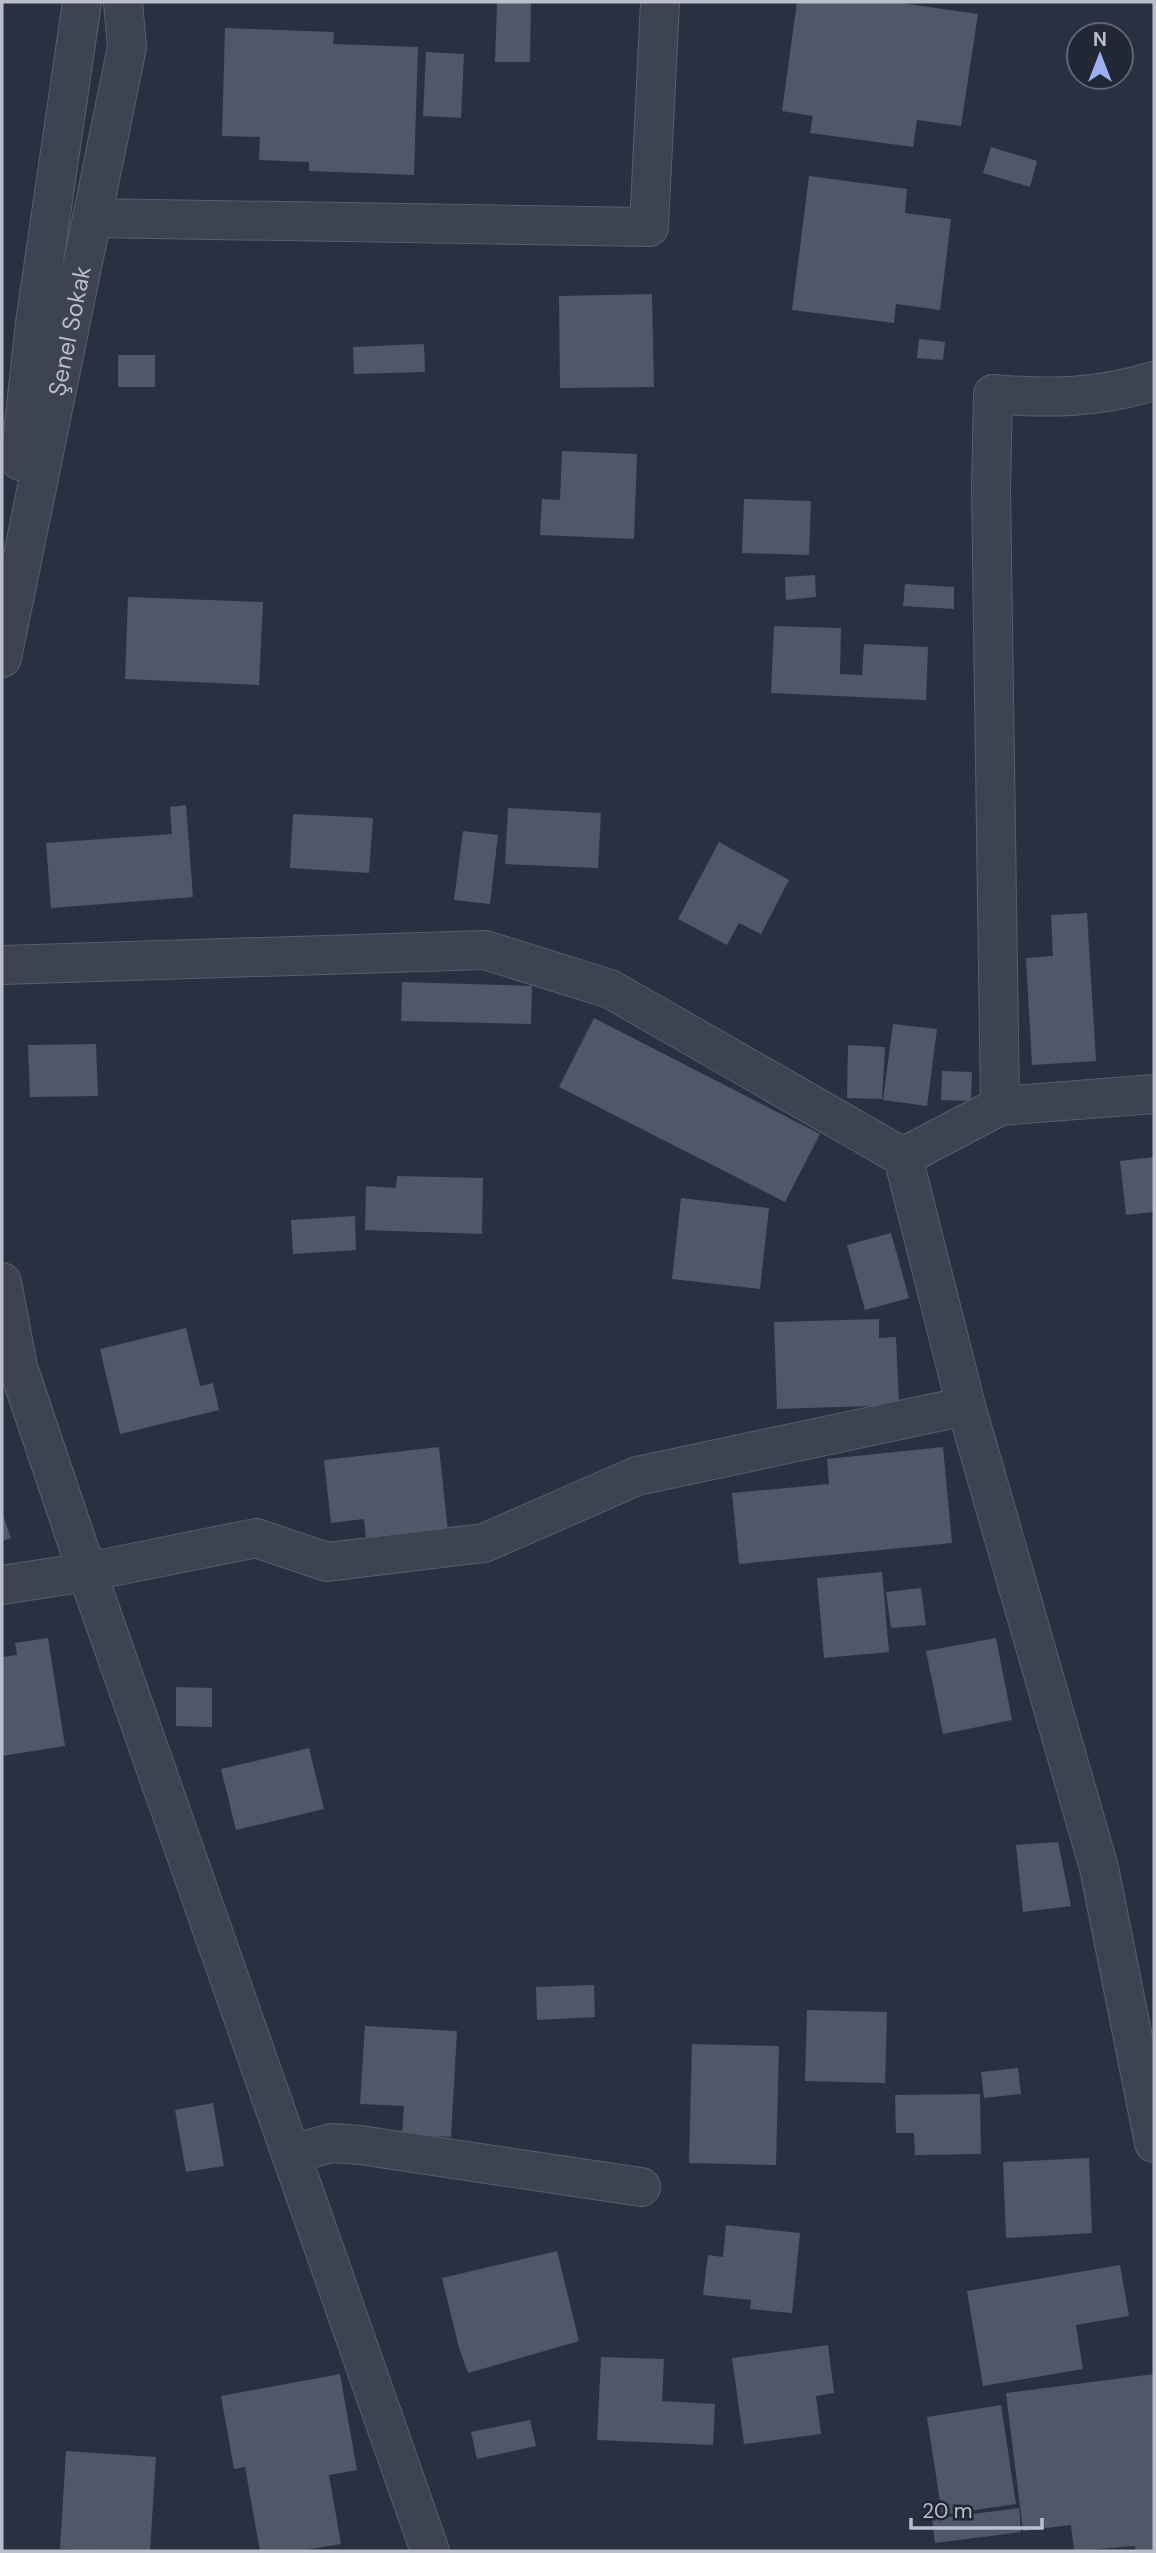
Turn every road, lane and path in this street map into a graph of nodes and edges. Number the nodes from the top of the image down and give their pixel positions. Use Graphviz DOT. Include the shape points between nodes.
graph roads {
  1 [pos="82,2"];
  2 [pos="123,2"];
  3 [pos="660,2"];
  4 [pos="92,218"];
  5 [pos="1154,381"];
  6 [pos="2,628"];
  7 [pos="2,658"];
  8 [pos="2,965"];
  9 [pos="1154,1094"];
  10 [pos="1000,1106"];
  11 [pos="903,1157"];
  12 [pos="2,1282"];
  13 [pos="966,1406"];
  14 [pos="87,1573"];
  15 [pos="2,1585"];
  16 [pos="1154,2143"];
  17 [pos="291,2154"];
  18 [pos="641,2187"];
  19 [pos="430,2551"];
  1 -- 6 [label="street, Şenel Sokak" via="35,323"];
  2 -- 4 [label="street, Şenel Sokak" via="127,47"];
  3 -- 4 [label="street" via="649,227"];
  4 -- 7 [label="street, Şenel Sokak"];
  5 -- 10 [label="street" via="1117,392 1048,399 993,394"];
  8 -- 11 [label="street" via="485,950 610,989"];
  9 -- 10 [label="street"];
  10 -- 11 [label="street"];
  11 -- 13 [label="street"];
  12 -- 14 [label="street" via="18,1367"];
  13 -- 14 [label="street" via="637,1476 484,1543 327,1562 256,1538"];
  13 -- 16 [label="street" via="1099,1868"];
  14 -- 15 [label="street"];
  14 -- 17 [label="street"];
  17 -- 18 [label="street" via="332,2143 360,2145"];
  17 -- 19 [label="street"];
}
